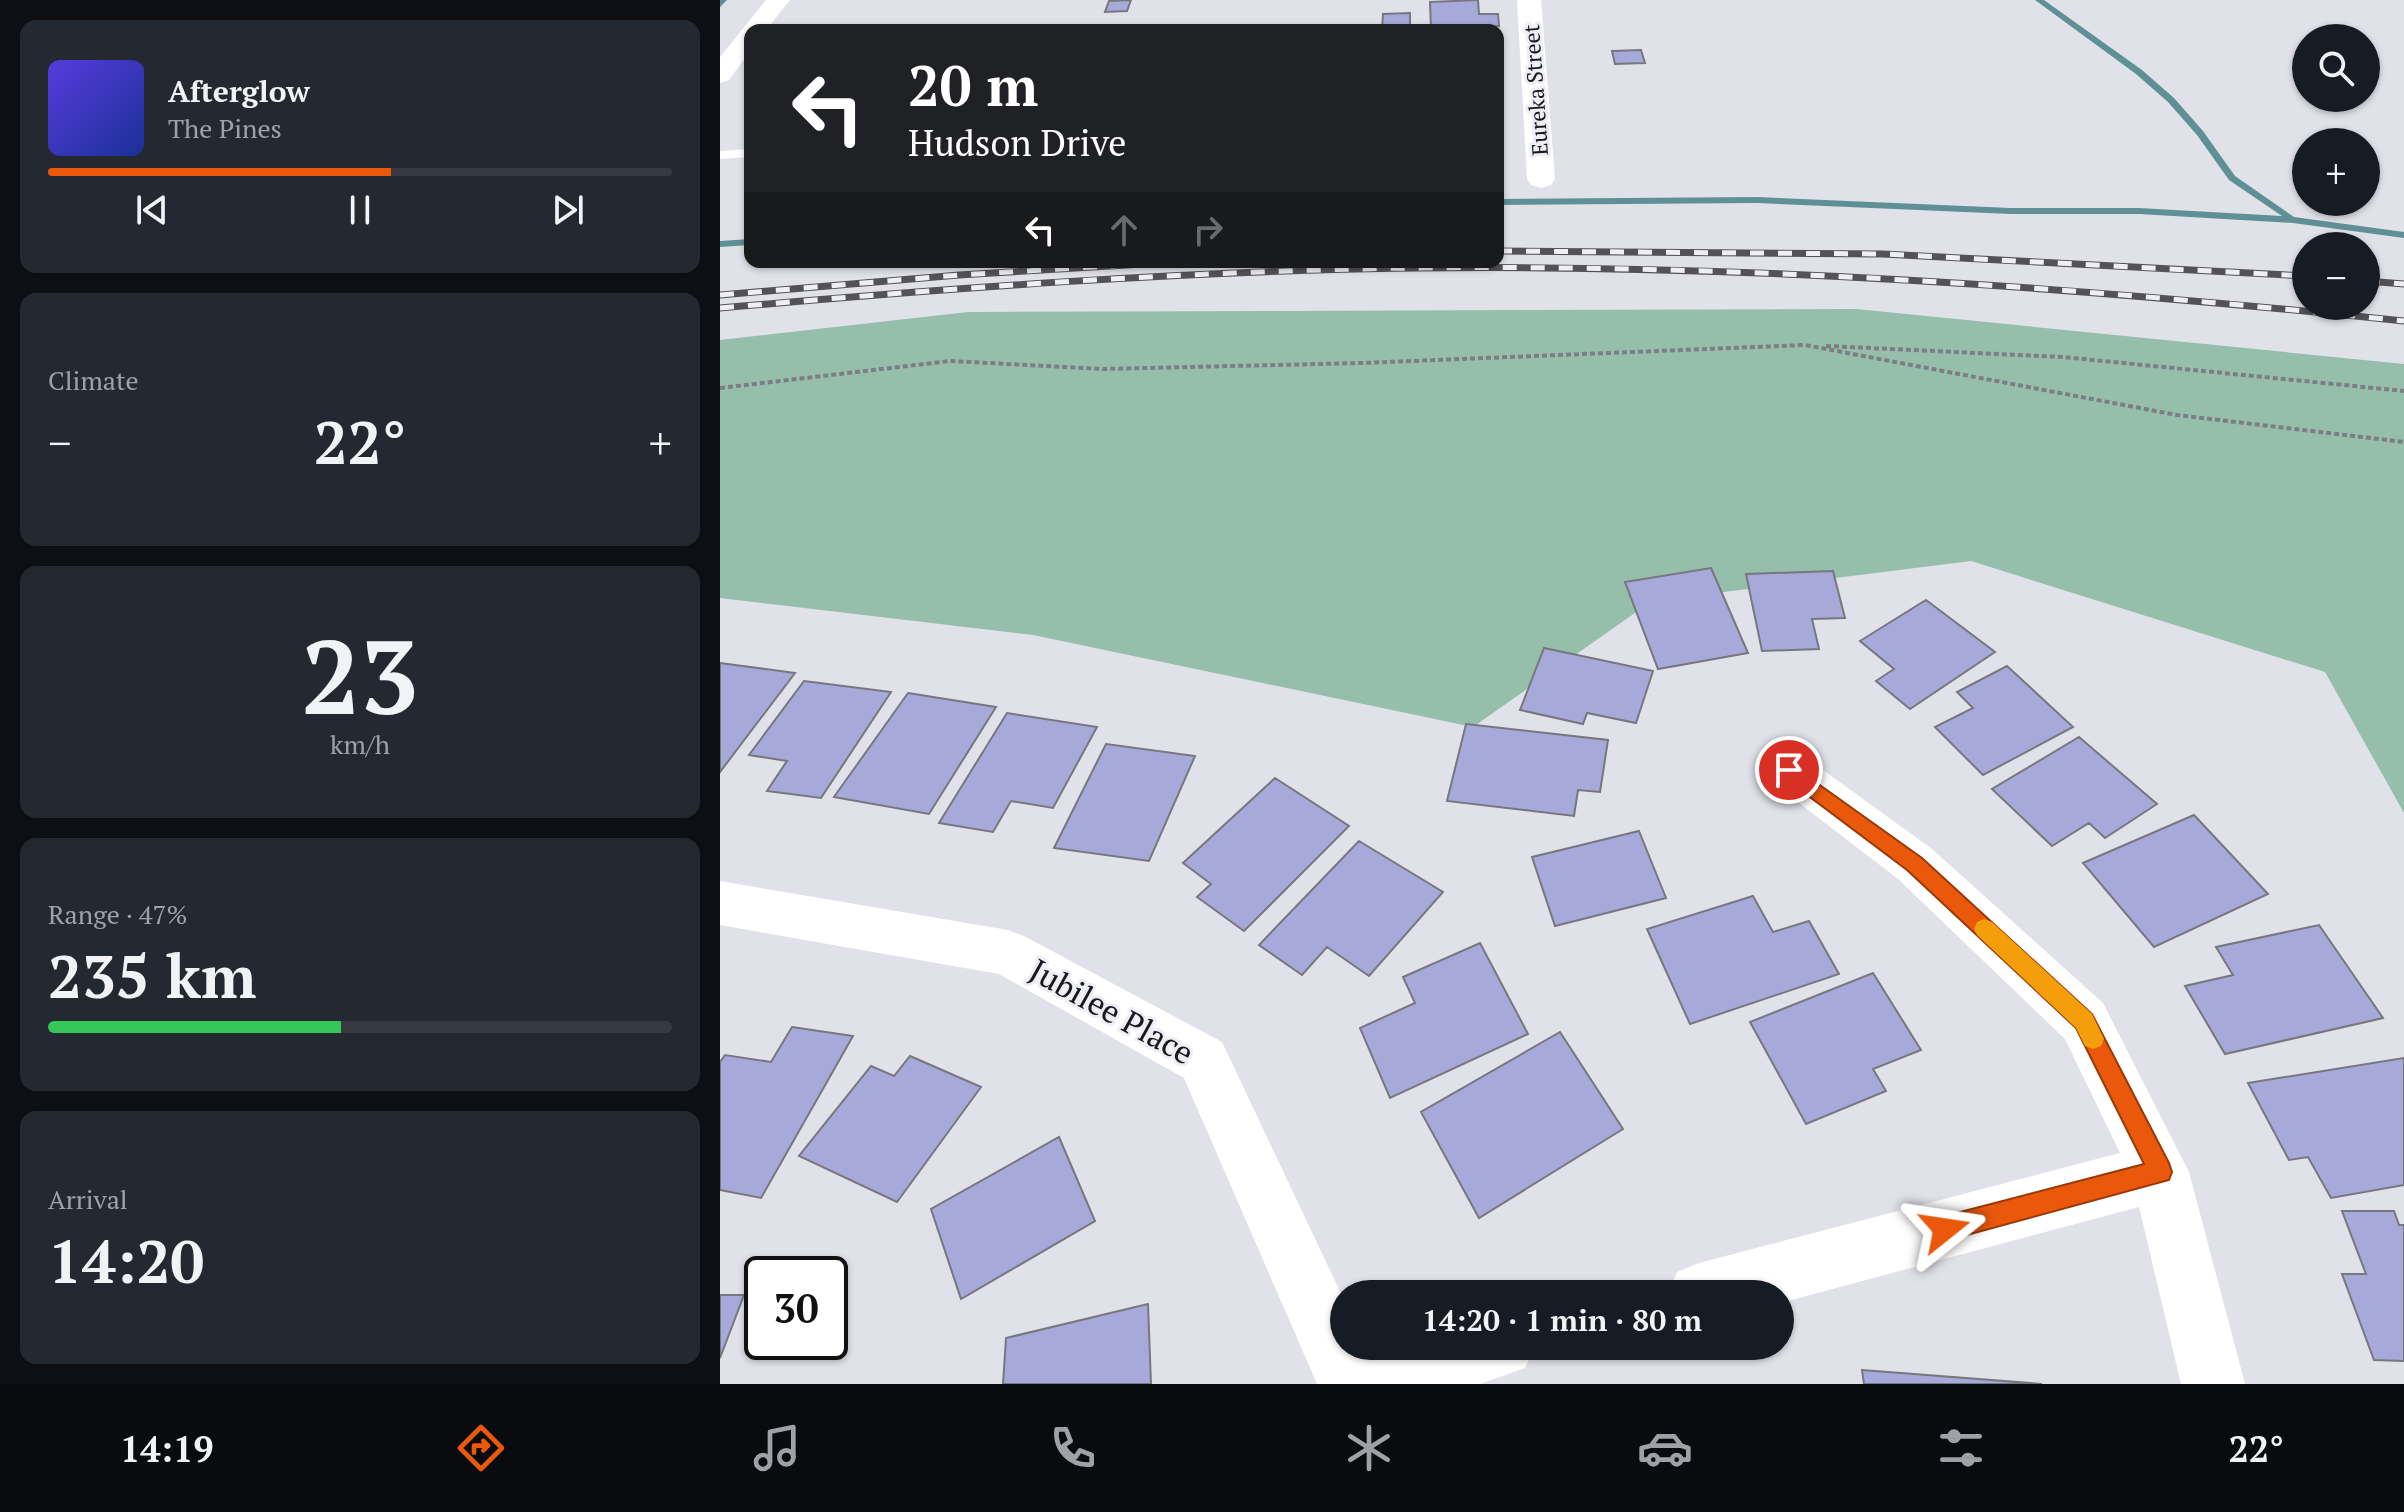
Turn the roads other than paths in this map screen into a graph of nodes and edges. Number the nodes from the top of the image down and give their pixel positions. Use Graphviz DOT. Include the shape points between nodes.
graph roads {
  1 [pos="778,0"];
  2 [pos="1529,0"];
  3 [pos="760,24"];
  4 [pos="744,45"];
  5 [pos="720,75"];
  6 [pos="744,153"];
  7 [pos="720,155"];
  8 [pos="1541,179"];
  9 [pos="1789,770"];
  10 [pos="720,903"];
  11 [pos="2160,1172"];
  12 [pos="1752,1280"];
  13 [pos="1450,1360"];
  14 [pos="1350,1384"];
  15 [pos="1359,1384"];
  16 [pos="2213,1384"];
  1 -- 3 [label="street"];
  2 -- 8 [label="street, Eureka Street"];
  4 -- 5 [label="street"];
  6 -- 7 [label="lane"];
  9 -- 11 [label="street" via="1915,864 2084,1021"];
  10 -- 14 [label="street, Jubilee Place" via="1008,953 1203,1060"];
  11 -- 12 [label="street"];
  11 -- 16 [label="street"];
  13 -- 15 [label="street"];
}
